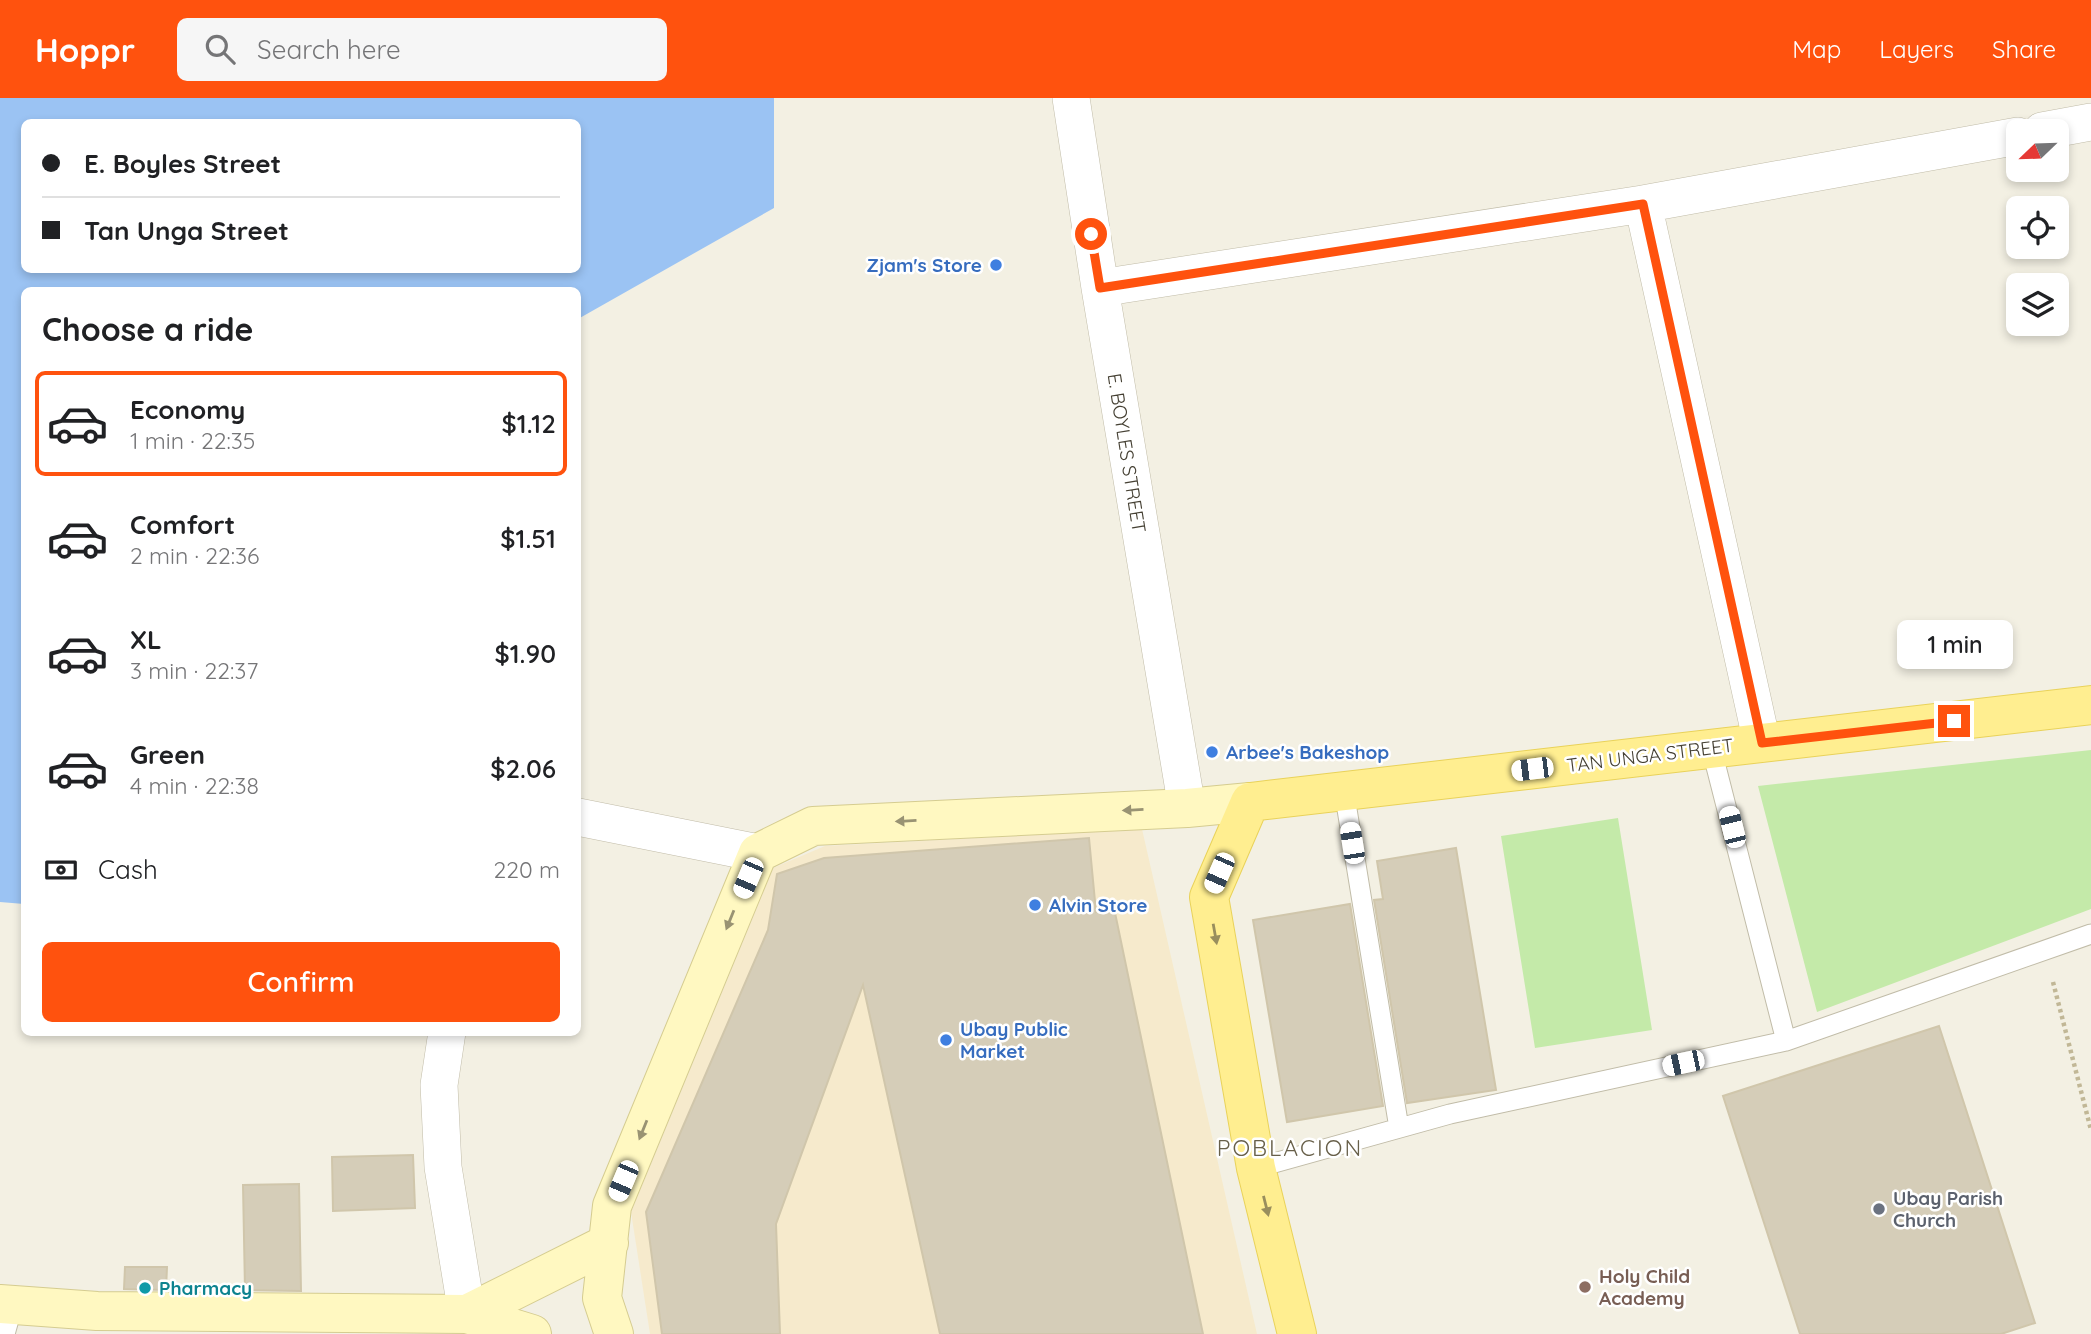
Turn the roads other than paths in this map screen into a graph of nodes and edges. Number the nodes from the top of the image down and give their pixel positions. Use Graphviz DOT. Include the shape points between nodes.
graph roads {
  1 [pos="1071,98"];
  2 [pos="2091,122"];
  3 [pos="2069,126"];
  4 [pos="2006,138"];
  5 [pos="1643,204"];
  6 [pos="1100,288"];
  7 [pos="2091,705"];
  8 [pos="1762,743"];
  9 [pos="1711,747"];
  10 [pos="1344,791"];
  11 [pos="1250,802"];
  12 [pos="1186,808"];
  13 [pos="581,818"];
  14 [pos="758,853"];
  15 [pos="2091,934"];
  16 [pos="446,1036"];
  17 [pos="1786,1041"];
  18 [pos="1399,1128"];
  19 [pos="1256,1168"];
  20 [pos="609,1242"];
  21 [pos="467,1314"];
  22 [pos="6,1315"];
  23 [pos="100,1323"];
  24 [pos="532,1334"];
  25 [pos="614,1334"];
  26 [pos="1297,1334"];
  1 -- 6 [label="street, E. BOYLES STREET"];
  2 -- 3 [label="street"];
  4 -- 5 [label="street"];
  5 -- 6 [label="street"];
  5 -- 8 [label="street"];
  6 -- 12 [label="street, E. BOYLES STREET"];
  7 -- 8 [label="main road, TAN UNGA STREET"];
  8 -- 9 [label="main road, TAN UNGA STREET"];
  9 -- 10 [label="main road, TAN UNGA STREET"];
  9 -- 17 [label="lane"];
  10 -- 11 [label="main road, TAN UNGA STREET"];
  10 -- 18 [label="lane"];
  11 -- 12 [label="street"];
  11 -- 19 [label="main road, one-way" via="1209,897"];
  12 -- 14 [label="street, one-way" via="813,825"];
  13 -- 14 [label="street"];
  14 -- 20 [label="street, one-way" via="612,1206"];
  15 -- 17 [label="lane"];
  16 -- 21 [label="street" via="439,1085 443,1167"];
  17 -- 18 [label="lane"];
  18 -- 19 [label="lane"];
  19 -- 26 [label="main road, one-way"];
  20 -- 21 [label="street"];
  20 -- 25 [label="street" via="602,1298"];
  21 -- 23 [label="street"];
  21 -- 24 [label="street"];
  22 -- 23 [label="street"];
}
